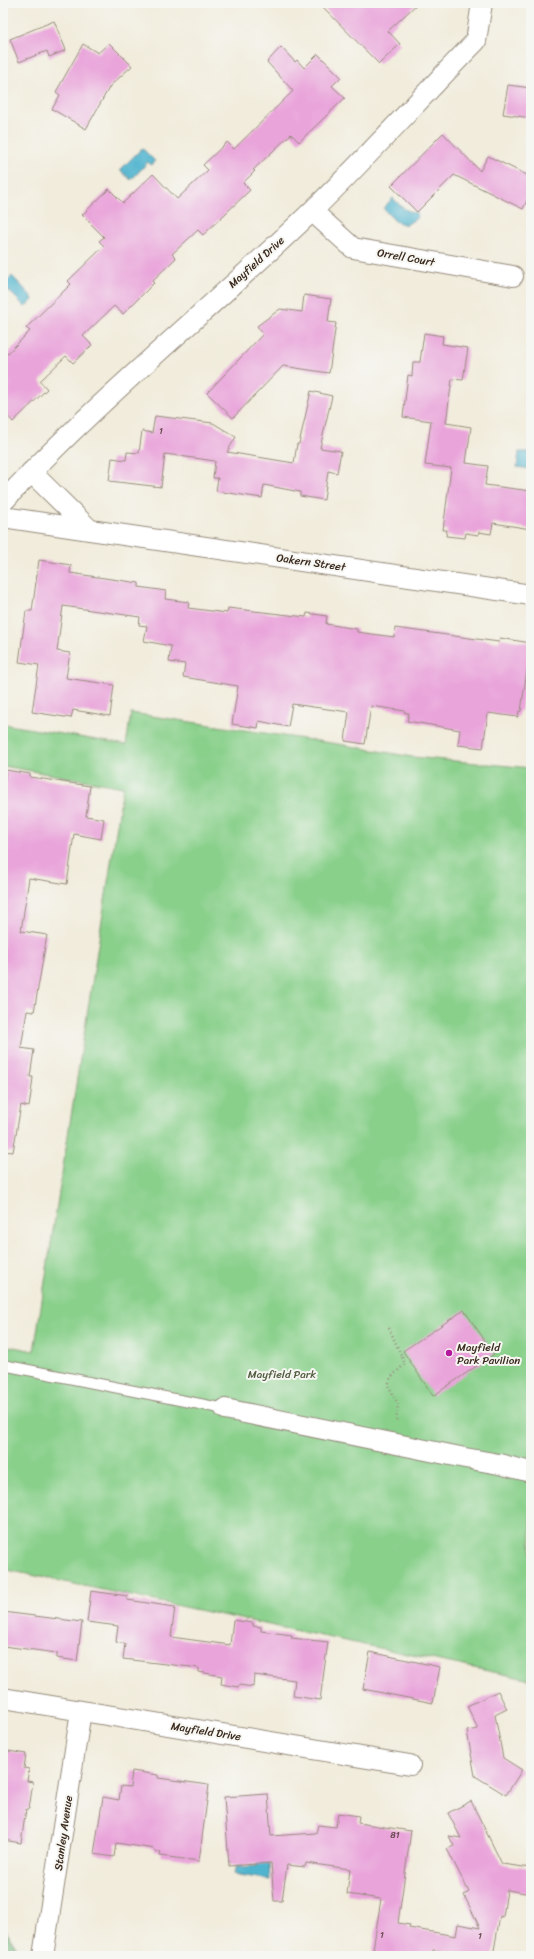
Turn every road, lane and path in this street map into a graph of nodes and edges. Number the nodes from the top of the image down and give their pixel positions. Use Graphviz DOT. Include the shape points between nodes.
graph roads {
  1 [pos="482,3"];
  2 [pos="312,211"];
  3 [pos="513,276"];
  4 [pos="31,472"];
  5 [pos="3,502"];
  6 [pos="3,517"];
  7 [pos="90,530"];
  8 [pos="531,595"];
  9 [pos="389,1328"];
  10 [pos="3,1365"];
  11 [pos="225,1409"];
  12 [pos="392,1442"];
  13 [pos="531,1472"];
  14 [pos="3,1698"];
  15 [pos="81,1711"];
  16 [pos="410,1765"];
  17 [pos="43,1956"];
  1 -- 2 [label="street, Mayfield Drive" via="476,41"];
  2 -- 3 [label="street, Orrell Court" via="353,248"];
  2 -- 4 [label="street, Mayfield Drive" via="157,352"];
  4 -- 5 [label="street, Mayfield Drive"];
  4 -- 7 [label="street"];
  6 -- 7 [label="street, Oakern Street"];
  7 -- 8 [label="street, Oakern Street"];
  9 -- 12 [label="path" via="405,1364 391,1376 388,1385 398,1404"];
  10 -- 11 [label="lane"];
  11 -- 12 [label="street"];
  12 -- 13 [label="street"];
  14 -- 15 [label="street, Mayfield Drive"];
  15 -- 16 [label="street, Mayfield Drive"];
  15 -- 17 [label="street, Stanley Avenue"];
}
